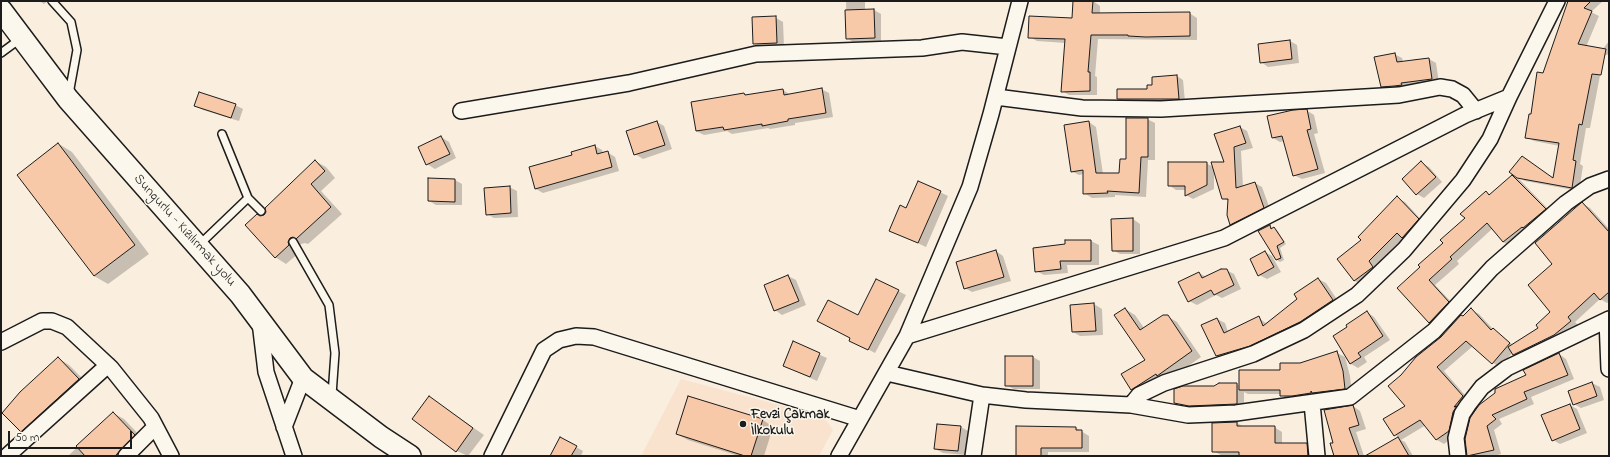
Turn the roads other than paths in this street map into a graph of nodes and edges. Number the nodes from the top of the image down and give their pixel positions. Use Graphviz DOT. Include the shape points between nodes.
graph roads {
  1 [pos="52,1"];
  2 [pos="1020,1"];
  3 [pos="1557,1"];
  4 [pos="1,10"];
  5 [pos="22,38"];
  6 [pos="1008,47"];
  7 [pos="1,53"];
  8 [pos="996,97"];
  9 [pos="1508,97"];
  10 [pos="68,99"];
  11 [pos="461,111"];
  12 [pos="1476,111"];
  13 [pos="222,134"];
  14 [pos="1609,179"];
  15 [pos="248,198"];
  16 [pos="261,211"];
  17 [pos="293,242"];
  18 [pos="198,246"];
  19 [pos="1608,319"];
  20 [pos="260,321"];
  21 [pos="907,336"];
  22 [pos="1,342"];
  23 [pos="108,365"];
  24 [pos="1609,369"];
  25 [pos="886,373"];
  26 [pos="303,378"];
  27 [pos="982,395"];
  28 [pos="332,400"];
  29 [pos="1312,403"];
  30 [pos="1131,405"];
  31 [pos="860,419"];
  32 [pos="156,427"];
  33 [pos="284,427"];
  34 [pos="7,456"];
  35 [pos="126,456"];
  36 [pos="171,456"];
  37 [pos="294,456"];
  38 [pos="410,456"];
  39 [pos="492,456"];
  40 [pos="839,456"];
  41 [pos="973,456"];
  42 [pos="1317,456"];
  43 [pos="1458,456"];
  1 -- 10 [label="lane" via="71,22 77,50"];
  2 -- 6 [label="street"];
  3 -- 9 [label="street"];
  4 -- 5 [label="main road, Sungurlu - Kızılırmak yolu"];
  5 -- 7 [label="lane"];
  5 -- 10 [label="main road, Sungurlu - Kızılırmak yolu"];
  6 -- 8 [label="street"];
  6 -- 11 [label="street" via="962,42 922,48 756,54 628,83"];
  8 -- 12 [label="street" via="1082,108 1161,109 1399,95 1440,87 1452,89 1463,95"];
  8 -- 21 [label="street" via="970,187"];
  9 -- 12 [label="street"];
  9 -- 30 [label="street" via="1490,139 1463,180 1404,250 1357,295 1304,330 1253,354 1164,383 1139,395"];
  10 -- 18 [label="main road, Sungurlu - Kızılırmak yolu"];
  12 -- 21 [label="street" via="1224,238"];
  13 -- 15 [label="lane"];
  14 -- 29 [label="street" via="1590,186 1566,204 1492,268 1434,331 1350,397"];
  15 -- 16 [label="lane"];
  15 -- 18 [label="lane"];
  17 -- 28 [label="lane" via="329,305 335,353"];
  18 -- 20 [label="main road, Sungurlu - Kızılırmak yolu"];
  19 -- 24 [label="street"];
  19 -- 43 [label="street" via="1507,368 1482,387 1462,414 1456,438"];
  20 -- 26 [label="main road, Sungurlu - Kızılırmak yolu"];
  20 -- 33 [label="street" via="266,372"];
  21 -- 25 [label="street"];
  22 -- 23 [label="street" via="42,321 52,320 66,327"];
  23 -- 32 [label="street"];
  23 -- 34 [label="street"];
  25 -- 27 [label="street"];
  25 -- 31 [label="street"];
  26 -- 28 [label="main road, Sungurlu - Kızılırmak yolu"];
  26 -- 33 [label="street"];
  27 -- 30 [label="street" via="1026,400"];
  27 -- 41 [label="street"];
  28 -- 38 [label="main road, Sungurlu - Kızılırmak yolu"];
  29 -- 30 [label="street" via="1236,413 1188,415"];
  29 -- 42 [label="street"];
  31 -- 39 [label="street" via="594,337 576,336 559,340 544,350"];
  31 -- 40 [label="street"];
  32 -- 35 [label="street"];
  32 -- 36 [label="street"];
  33 -- 37 [label="street"];
}
